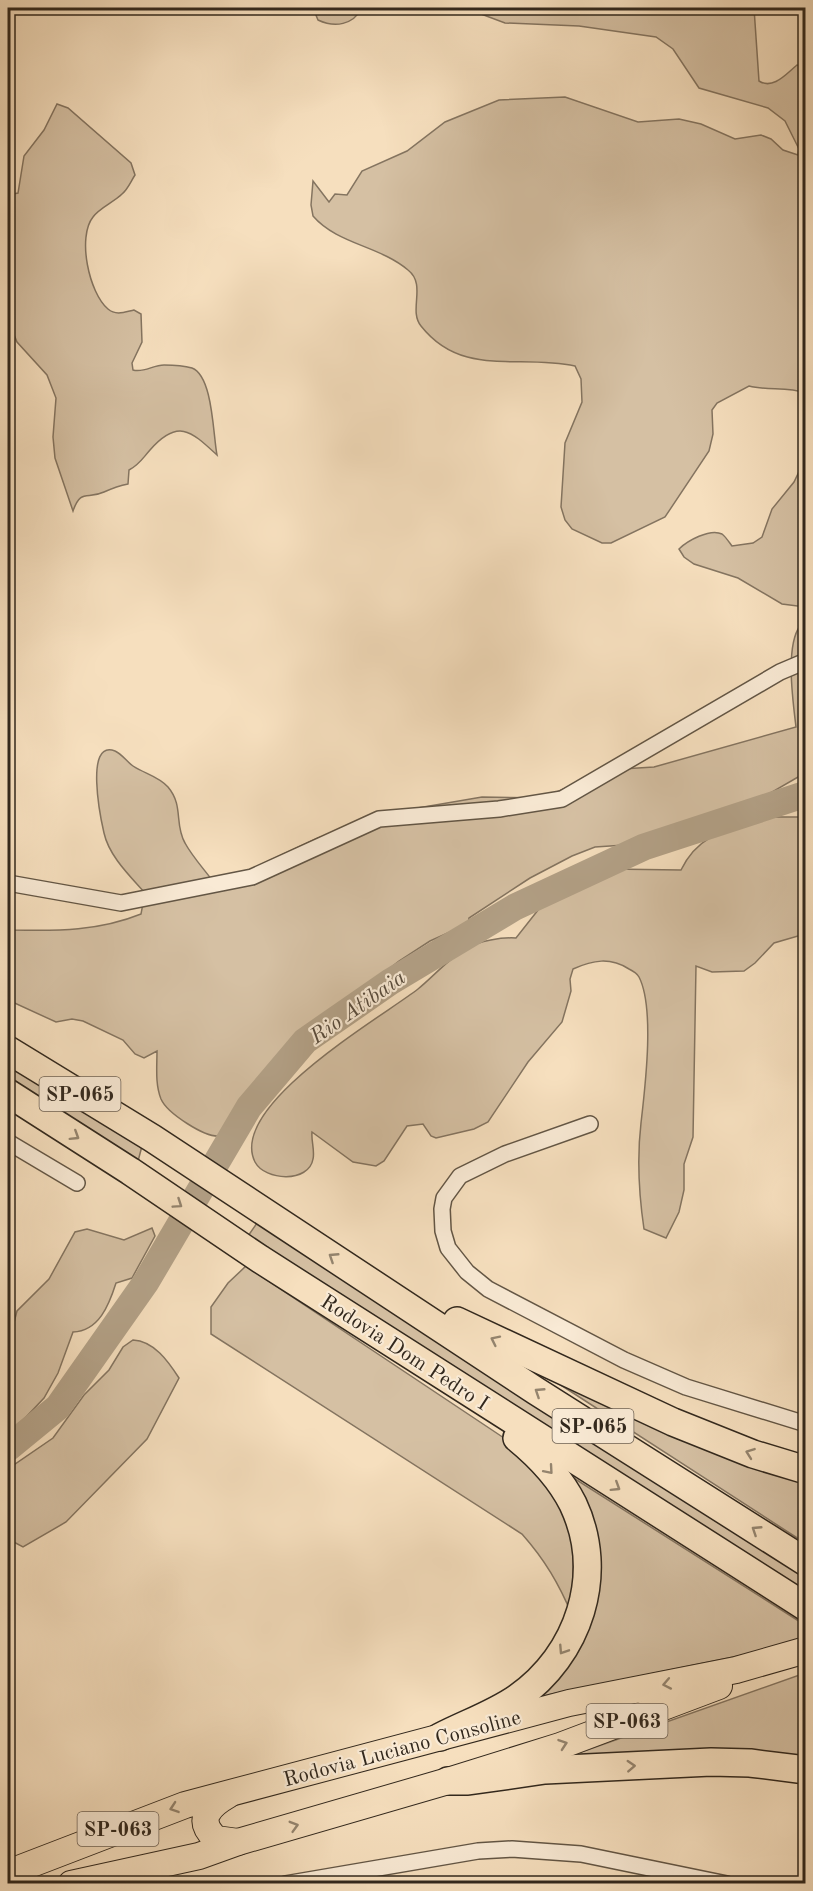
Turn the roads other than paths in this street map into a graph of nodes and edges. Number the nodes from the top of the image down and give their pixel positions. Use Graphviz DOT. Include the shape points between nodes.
graph roads {
  1 [pos="806,661"];
  2 [pos="8,883"];
  3 [pos="8,1050"];
  4 [pos="8,1094"];
  5 [pos="590,1124"];
  6 [pos="8,1142"];
  7 [pos="77,1183"];
  8 [pos="382,1290"];
  9 [pos="496,1411"];
  10 [pos="806,1424"];
  11 [pos="806,1470"];
  12 [pos="806,1562"];
  13 [pos="801,1604"];
  14 [pos="806,1650"];
  15 [pos="806,1659"];
  16 [pos="440,1737"];
  17 [pos="806,1770"];
  18 [pos="448,1781"];
  19 [pos="231,1794"];
  20 [pos="238,1842"];
  21 [pos="8,1873"];
  22 [pos="71,1884"];
  23 [pos="285,1884"];
  24 [pos="727,1884"];
  1 -- 2 [label="street" via="780,672 562,799 500,809 379,819 252,876 121,903"];
  8 -- 3 [label="highway, Rodovia Dom Pedro I / SP-065, one-way" via="152,1138"];
  4 -- 9 [label="highway, Rodovia Dom Pedro I / SP-065, one-way"];
  5 -- 10 [label="street" via="505,1154 460,1176 444,1198 442,1209 448,1248 467,1272 488,1289 624,1360 686,1387"];
  6 -- 7 [label="street"];
  11 -- 8 [label="highway, one-way" via="673,1422 438,1311"];
  12 -- 8 [label="highway, Rodovia Dom Pedro I / SP-065, one-way"];
  9 -- 13 [label="highway, Rodovia Dom Pedro I / SP-065, one-way"];
  9 -- 16 [label="highway, one-way" via="512,1433 549,1469 573,1504 586,1552 585,1593 575,1629 551,1668 517,1698"];
  14 -- 16 [label="highway, Rodovia Luciano Consoline / SP-063, one-way" via="736,1670 569,1703"];
  18 -- 15 [label="highway, Rodovia Luciano Consoline / SP-063, one-way"];
  16 -- 19 [label="highway, Rodovia Luciano Consoline / SP-063"];
  18 -- 17 [label="highway, one-way" via="545,1770 682,1763 750,1763"];
  20 -- 18 [label="highway, Rodovia Luciano Consoline / SP-063, one-way"];
  19 -- 20 [label="highway" via="209,1808 204,1819 216,1839"];
  19 -- 21 [label="highway, Rodovia Luciano Consoline / SP-063, one-way" via="134,1822"];
  20 -- 22 [label="highway, Rodovia Luciano Consoline / SP-063" via="199,1856"];
  23 -- 24 [label="street" via="478,1851 512,1849 581,1854"];
}
